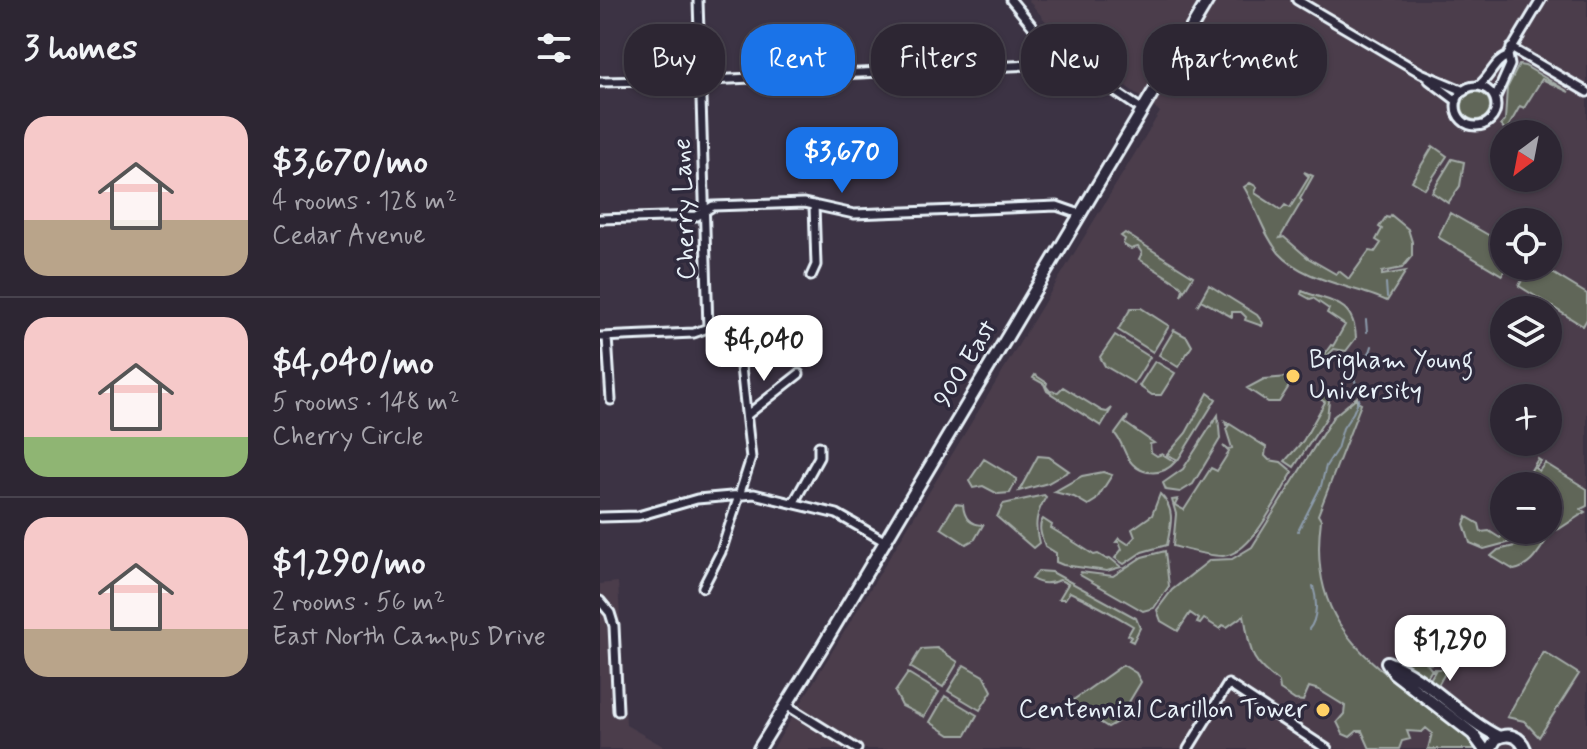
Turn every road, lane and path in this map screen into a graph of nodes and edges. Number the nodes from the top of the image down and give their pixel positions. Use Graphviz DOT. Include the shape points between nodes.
graph roads {
  1 [pos="698,0"];
  2 [pos="1011,0"];
  3 [pos="1208,0"];
  4 [pos="1297,0"];
  5 [pos="1541,0"];
  6 [pos="699,24"];
  7 [pos="1031,24"];
  8 [pos="1511,48"];
  9 [pos="1507,57"];
  10 [pos="1021,65"];
  11 [pos="1421,73"];
  12 [pos="725,79"];
  13 [pos="600,82"];
  14 [pos="624,82"];
  15 [pos="1478,86"];
  16 [pos="1464,91"];
  17 [pos="1587,92"];
  18 [pos="701,96"];
  19 [pos="1122,96"];
  20 [pos="1495,99"];
  21 [pos="1457,101"];
  22 [pos="1141,109"];
  23 [pos="814,205"];
  24 [pos="705,211"];
  25 [pos="1080,214"];
  26 [pos="600,219"];
  27 [pos="811,276"];
  28 [pos="708,328"];
  29 [pos="604,337"];
  30 [pos="799,374"];
  31 [pos="611,400"];
  32 [pos="747,415"];
  33 [pos="819,446"];
  34 [pos="741,493"];
  35 [pos="794,502"];
  36 [pos="600,517"];
  37 [pos="884,541"];
  38 [pos="703,587"];
  39 [pos="600,601"];
  40 [pos="786,705"];
  41 [pos="618,711"];
  42 [pos="1499,737"];
  43 [pos="759,749"];
  44 [pos="857,749"];
  45 [pos="1188,749"];
  46 [pos="1327,749"];
  47 [pos="1487,749"];
  48 [pos="1525,749"];
  1 -- 6 [label="street, Cherry Lane"];
  2 -- 7 [label="street"];
  3 -- 22 [label="main road, 900 East"];
  4 -- 11 [label="street"];
  5 -- 8 [label="street"];
  8 -- 9 [label="street"];
  8 -- 17 [label="street"];
  9 -- 15 [label="street" via="1499,59"];
  9 -- 20 [label="street" via="1510,65"];
  10 -- 12 [label="street"];
  11 -- 16 [label="street"];
  11 -- 21 [label="street"];
  13 -- 14 [label="street"];
  15 -- 16 [label="street"];
  15 -- 20 [label="street"];
  16 -- 21 [label="street"];
  18 -- 24 [label="street, Cherry Lane"];
  19 -- 22 [label="street"];
  20 -- 21 [label="street" via="1495,116 1479,127 1461,120"];
  22 -- 25 [label="main road, 900 East"];
  23 -- 24 [label="street" via="713,206"];
  23 -- 25 [label="street" via="854,214 1057,206"];
  23 -- 27 [label="street" via="816,265"];
  24 -- 26 [label="street" via="697,216"];
  24 -- 28 [label="street, Cherry Lane"];
  25 -- 37 [label="main road, 900 East"];
  28 -- 29 [label="street"];
  28 -- 32 [label="street" via="725,341 741,367"];
  29 -- 31 [label="street"];
  30 -- 32 [label="street"];
  32 -- 34 [label="street" via="751,458"];
  33 -- 35 [label="street" via="819,457"];
  34 -- 35 [label="street"];
  34 -- 36 [label="street" via="638,516"];
  34 -- 38 [label="street"];
  35 -- 37 [label="street" via="837,514"];
  37 -- 40 [label="main road, 900 East"];
  39 -- 41 [label="street" via="610,613 615,638"];
  40 -- 43 [label="main road, 900 East"];
  40 -- 44 [label="street"];
  42 -- 47 [label="main road"];
  42 -- 47 [label="main road" via="1387,662"];
  42 -- 48 [label="main road" via="1514,736"];
  45 -- 46 [label="street" via="1228,684"];
}
